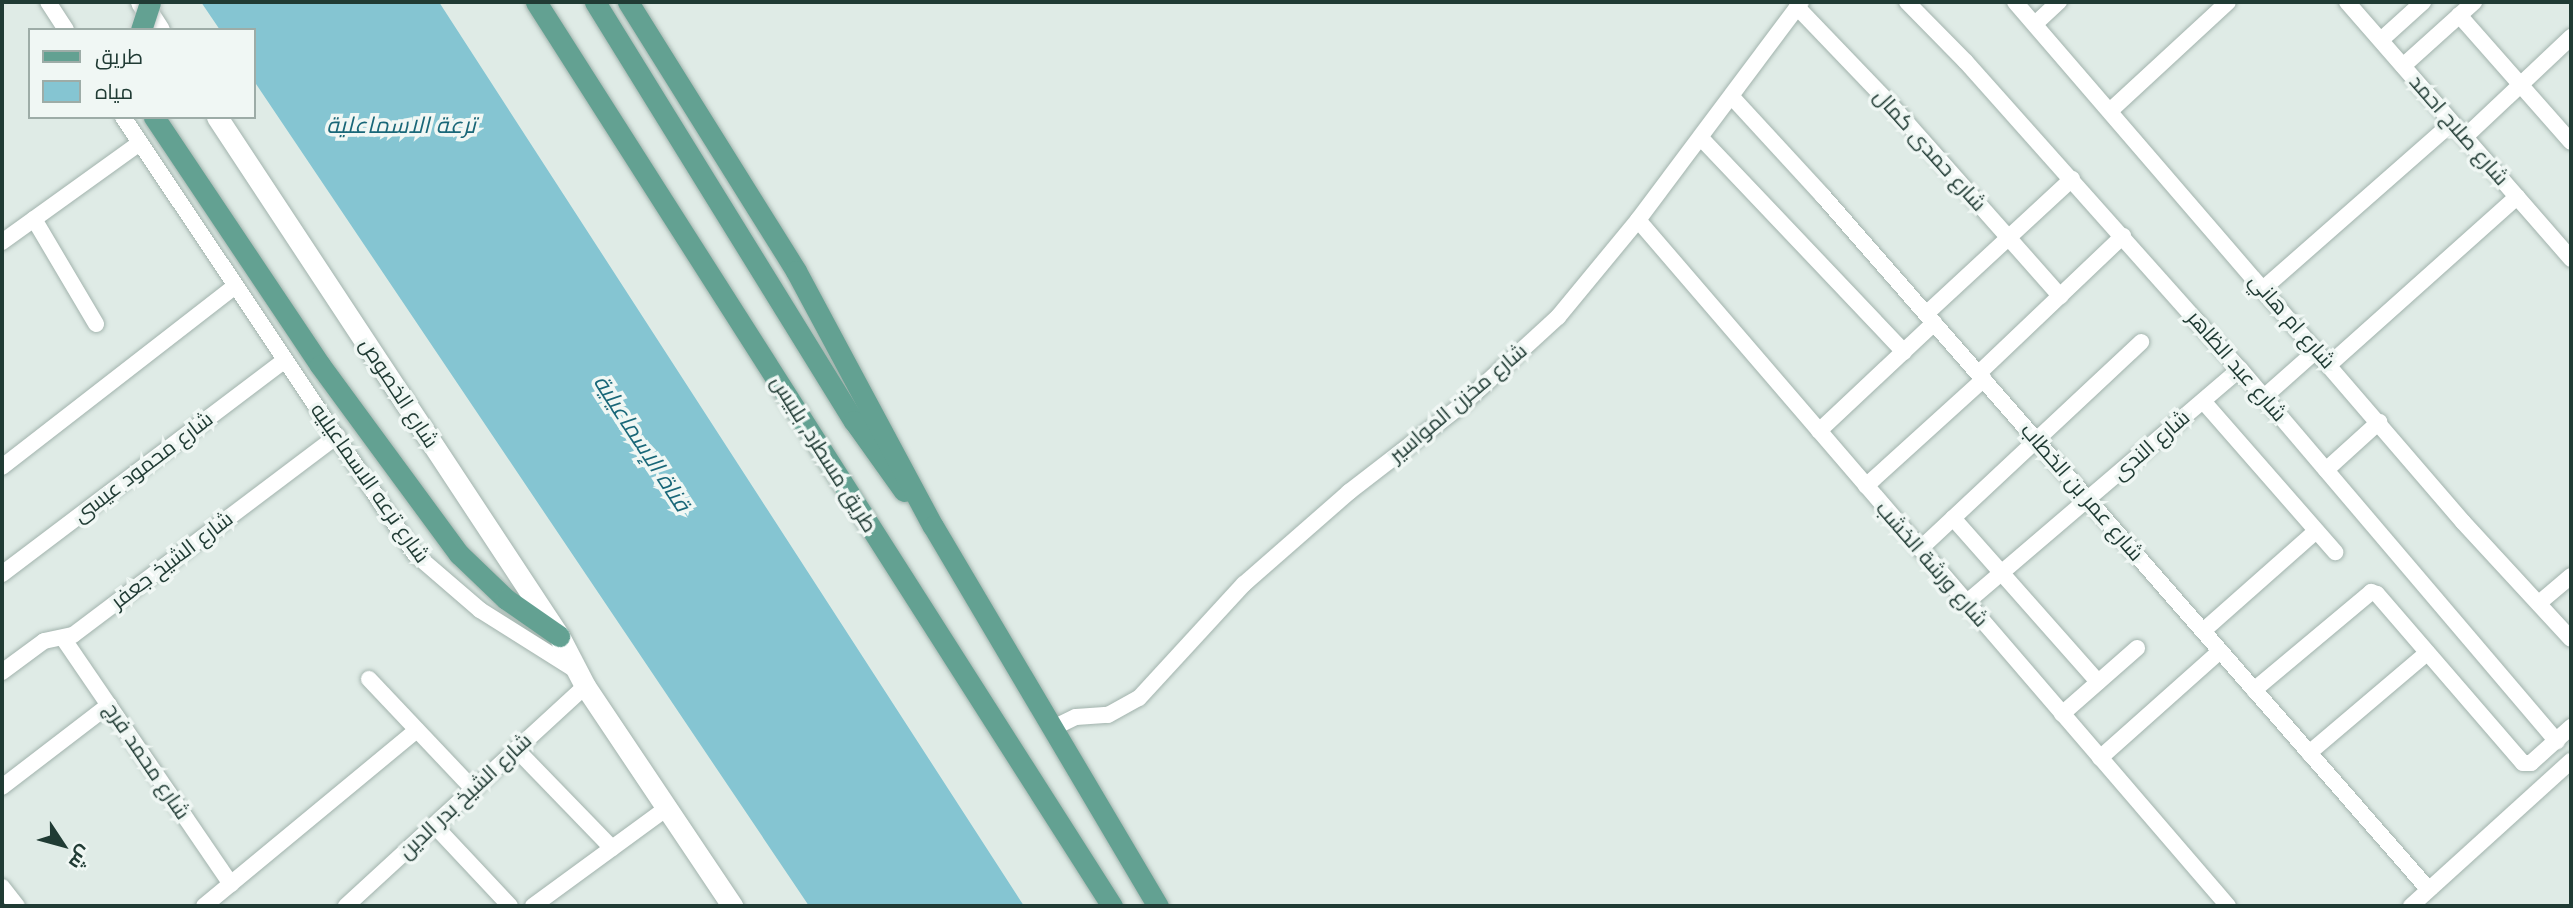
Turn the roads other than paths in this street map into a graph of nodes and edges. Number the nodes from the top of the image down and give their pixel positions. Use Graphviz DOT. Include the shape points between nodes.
graph roads {
  1 [pos="48,2"];
  2 [pos="141,2"];
  3 [pos="150,2"];
  4 [pos="536,2"];
  5 [pos="595,2"];
  6 [pos="628,2"];
  7 [pos="1907,2"];
  8 [pos="2015,2"];
  9 [pos="2059,2"];
  10 [pos="2228,2"];
  11 [pos="2347,2"];
  12 [pos="2423,2"];
  13 [pos="1799,5"];
  14 [pos="2462,7"];
  15 [pos="2035,24"];
  16 [pos="65,28"];
  17 [pos="142,28"];
  18 [pos="158,28"];
  19 [pos="2571,37"];
  20 [pos="2381,40"];
  21 [pos="2403,66"];
  22 [pos="2520,84"];
  23 [pos="1732,97"];
  24 [pos="2111,110"];
  25 [pos="124,119"];
  26 [pos="155,119"];
  27 [pos="218,119"];
  28 [pos="2452,123"];
  29 [pos="2465,137"];
  30 [pos="1701,138"];
  31 [pos="2571,142"];
  32 [pos="140,143"];
  33 [pos="2072,179"];
  34 [pos="2517,197"];
  35 [pos="34,219"];
  36 [pos="1638,220"];
  37 [pos="2123,236"];
  38 [pos="2009,238"];
  39 [pos="2,242"];
  40 [pos="2571,259"];
  41 [pos="235,286"];
  42 [pos="2264,288"];
  43 [pos="2060,296"];
  44 [pos="1930,318"];
  45 [pos="96,324"];
  46 [pos="2141,342"];
  47 [pos="2317,350"];
  48 [pos="1904,352"];
  49 [pos="284,361"];
  50 [pos="2330,365"];
  51 [pos="2240,369"];
  52 [pos="1981,376"];
  53 [pos="2264,397"];
  54 [pos="2203,401"];
  55 [pos="2379,422"];
  56 [pos="1819,431"];
  57 [pos="337,436"];
  58 [pos="2036,440"];
  59 [pos="2,467"];
  60 [pos="2326,470"];
  61 [pos="1866,486"];
  62 [pos="2088,499"];
  63 [pos="1954,518"];
  64 [pos="933,526"];
  65 [pos="2316,531"];
  66 [pos="1920,550"];
  67 [pos="2335,552"];
  68 [pos="2002,573"];
  69 [pos="2,574"];
  70 [pos="2571,576"];
  71 [pos="1966,603"];
  72 [pos="2539,603"];
  73 [pos="2203,631"];
  74 [pos="559,636"];
  75 [pos="63,638"];
  76 [pos="2571,639"];
  77 [pos="2137,648"];
  78 [pos="2220,651"];
  79 [pos="2427,653"];
  80 [pos="2,672"];
  81 [pos="581,678"];
  82 [pos="369,679"];
  83 [pos="2098,682"];
  84 [pos="2254,690"];
  85 [pos="109,705"];
  86 [pos="2062,713"];
  87 [pos="2571,727"];
  88 [pos="1053,729"];
  89 [pos="416,730"];
  90 [pos="2557,741"];
  91 [pos="516,749"];
  92 [pos="2309,753"];
  93 [pos="2100,758"];
  94 [pos="2571,761"];
  95 [pos="2,787"];
  96 [pos="472,789"];
  97 [pos="667,808"];
  98 [pos="434,825"];
  99 [pos="612,848"];
  100 [pos="231,884"];
  101 [pos="2,887"];
  102 [pos="2429,890"];
  103 [pos="17,906"];
  104 [pos="204,906"];
  105 [pos="346,906"];
  106 [pos="510,906"];
  107 [pos="533,906"];
  108 [pos="732,906"];
  109 [pos="1112,906"];
  110 [pos="1158,906"];
  111 [pos="2228,906"];
  112 [pos="2411,906"];
  1 -- 16 [label="street"];
  2 -- 18 [label="main road"];
  3 -- 17 [label="main road, bridge"];
  4 -- 109 [label="main road, طريق مسطرد, بلبيس"];
  5 -- 64 [label="main road" via="854,421"];
  6 -- 64 [label="main road" via="796,271"];
  7 -- 33 [label="street, شارع عبد الظاهر"];
  8 -- 15 [label="street, شارع ام هاني"];
  9 -- 15 [label="street"];
  10 -- 24 [label="street"];
  11 -- 20 [label="street, شارع صلاح احمد"];
  12 -- 20 [label="street"];
  13 -- 23 [label="street, شارع مخزن المواسير"];
  13 -- 38 [label="street, شارع حمدى كمال"];
  14 -- 21 [label="street"];
  14 -- 22 [label="street"];
  15 -- 24 [label="street, شارع ام هاني"];
  19 -- 22 [label="street"];
  20 -- 21 [label="street, شارع صلاح احمد"];
  21 -- 28 [label="street, شارع صلاح احمد"];
  22 -- 29 [label="street"];
  22 -- 31 [label="street"];
  23 -- 30 [label="street, شارع مخزن المواسير"];
  23 -- 44 [label="street, شارع عمر بن الخطاب"];
  24 -- 42 [label="street, شارع ام هاني"];
  25 -- 32 [label="street, شارع ترعه الاسماعيليه"];
  26 -- 74 [label="main road" via="320,365 459,554 506,599"];
  27 -- 74 [label="main road, شارع الخصوص"];
  28 -- 29 [label="street, شارع صلاح احمد"];
  28 -- 42 [label="street"];
  29 -- 34 [label="street, شارع صلاح احمد"];
  30 -- 36 [label="street, شارع مخزن المواسير"];
  30 -- 48 [label="street"];
  32 -- 35 [label="street"];
  32 -- 41 [label="street, شارع ترعه الاسماعيليه"];
  33 -- 37 [label="street, شارع عبد الظاهر"];
  33 -- 38 [label="street"];
  34 -- 40 [label="street, شارع صلاح احمد"];
  34 -- 50 [label="street"];
  35 -- 39 [label="street"];
  35 -- 45 [label="street"];
  36 -- 56 [label="street, شارع ورشة الخشب"];
  36 -- 88 [label="street, شارع مخزن المواسير" via="1558,317 1463,404 1349,492 1253,575 1139,698 1108,715 1076,718"];
  37 -- 43 [label="street"];
  37 -- 51 [label="street, شارع عبد الظاهر"];
  38 -- 43 [label="street, شارع حمدى كمال"];
  38 -- 44 [label="street"];
  41 -- 49 [label="street, شارع ترعه الاسماعيليه"];
  41 -- 59 [label="street"];
  42 -- 47 [label="street, شارع ام هاني"];
  43 -- 52 [label="street"];
  44 -- 48 [label="street"];
  44 -- 52 [label="street, شارع عمر بن الخطاب"];
  46 -- 58 [label="street"];
  47 -- 50 [label="street, شارع ام هاني"];
  47 -- 53 [label="street"];
  48 -- 56 [label="street"];
  49 -- 57 [label="street, شارع ترعه الاسماعيليه"];
  49 -- 69 [label="street, شارع محمود عيسى"];
  50 -- 55 [label="street, شارع ام هاني"];
  51 -- 53 [label="street, شارع عبد الظاهر"];
  51 -- 54 [label="street, شارع الندى"];
  52 -- 58 [label="street, شارع عمر بن الخطاب"];
  52 -- 61 [label="street"];
  53 -- 60 [label="street, شارع عبد الظاهر"];
  54 -- 62 [label="street, شارع الندى"];
  54 -- 65 [label="street"];
  55 -- 60 [label="street"];
  55 -- 72 [label="street, شارع ام هاني"];
  56 -- 61 [label="street, شارع ورشة الخشب"];
  57 -- 75 [label="street, شارع الشيخ جعفر" via="73,635"];
  57 -- 81 [label="street, شارع ترعه الاسماعيليه" via="415,554 481,610"];
  58 -- 62 [label="street, شارع عمر بن الخطاب"];
  58 -- 63 [label="street"];
  60 -- 90 [label="street, شارع عبد الظاهر"];
  61 -- 66 [label="street, شارع ورشة الخشب"];
  62 -- 68 [label="street, شارع الندى"];
  62 -- 73 [label="street, شارع عمر بن الخطاب"];
  63 -- 66 [label="street"];
  63 -- 68 [label="street"];
  64 -- 88 [label="main road"];
  65 -- 67 [label="street"];
  65 -- 73 [label="street"];
  66 -- 71 [label="street, شارع ورشة الخشب"];
  68 -- 71 [label="street, شارع الندى"];
  68 -- 83 [label="street"];
  70 -- 72 [label="street"];
  71 -- 86 [label="street, شارع ورشة الخشب"];
  72 -- 76 [label="street, شارع ام هاني"];
  73 -- 78 [label="street, شارع عمر بن الخطاب"];
  74 -- 81 [label="main road, شارع الخصوص"];
  75 -- 80 [label="street, شارع الشيخ جعفر" via="44,641"];
  75 -- 85 [label="street, شارع محمد فرج"];
  77 -- 83 [label="street"];
  78 -- 84 [label="street, شارع عمر بن الخطاب"];
  78 -- 93 [label="street"];
  79 -- 84 [label="street" via="2371,592"];
  79 -- 90 [label="street" via="2523,763 2531,763"];
  79 -- 92 [label="street"];
  81 -- 91 [label="street, شارع الشيخ بدر الدين"];
  81 -- 97 [label="main road, شارع ترعه الاسماعيليه"];
  82 -- 89 [label="street"];
  83 -- 86 [label="street"];
  84 -- 92 [label="street, شارع عمر بن الخطاب"];
  85 -- 95 [label="street"];
  85 -- 100 [label="street, شارع محمد فرج"];
  86 -- 93 [label="street, شارع ورشة الخشب"];
  87 -- 90 [label="street"];
  88 -- 110 [label="main road"];
  89 -- 96 [label="street"];
  89 -- 100 [label="street"];
  91 -- 96 [label="street, شارع الشيخ بدر الدين"];
  91 -- 99 [label="street"];
  92 -- 102 [label="street, شارع عمر بن الخطاب"];
  93 -- 111 [label="street, شارع ورشة الخشب"];
  94 -- 102 [label="street"];
  96 -- 98 [label="street, شارع الشيخ بدر الدين"];
  97 -- 99 [label="street"];
  97 -- 108 [label="main road, شارع ترعه الاسماعيليه"];
  98 -- 105 [label="street, شارع الشيخ بدر الدين"];
  98 -- 106 [label="street"];
  99 -- 107 [label="street"];
  100 -- 104 [label="street"];
  101 -- 103 [label="street"];
  102 -- 112 [label="street"];
}
